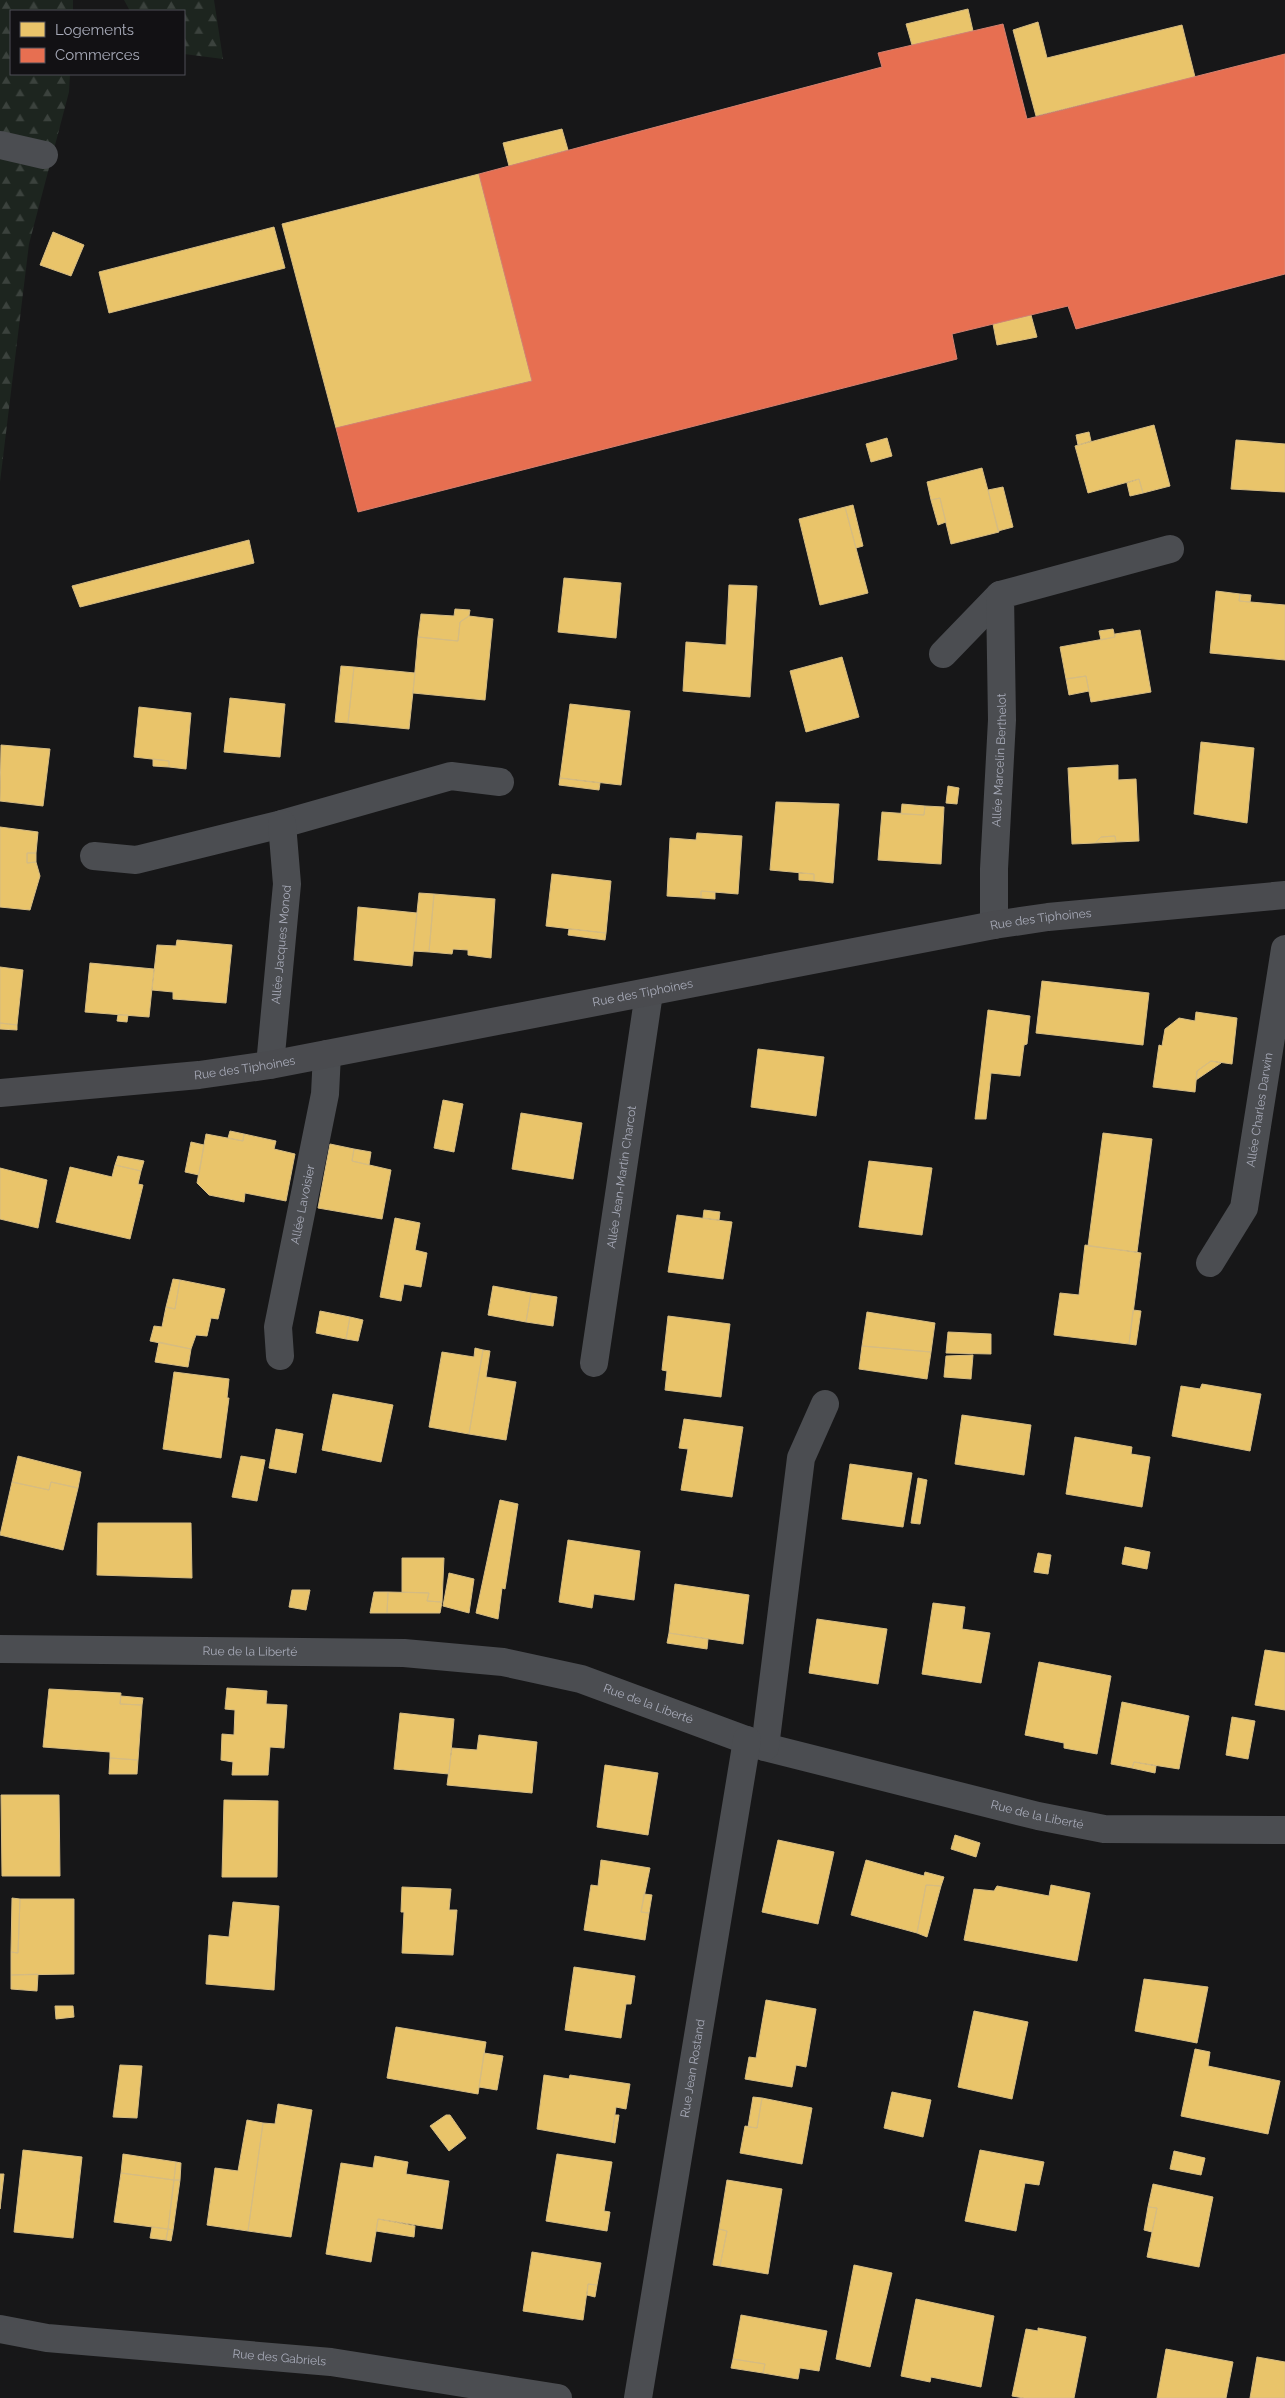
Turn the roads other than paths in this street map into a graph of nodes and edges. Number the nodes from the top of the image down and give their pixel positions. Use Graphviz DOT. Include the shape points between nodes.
graph roads {
  1 [pos="0,145"];
  2 [pos="44,156"];
  3 [pos="1170,549"];
  4 [pos="1000,594"];
  5 [pos="942,654"];
  6 [pos="500,782"];
  7 [pos="282,824"];
  8 [pos="94,856"];
  9 [pos="1285,895"];
  10 [pos="994,925"];
  11 [pos="1285,949"];
  12 [pos="649,993"];
  13 [pos="327,1054"];
  14 [pos="270,1065"];
  15 [pos="0,1093"];
  16 [pos="1210,1263"];
  17 [pos="280,1356"];
  18 [pos="594,1363"];
  19 [pos="825,1404"];
  20 [pos="0,1649"];
  21 [pos="756,1743"];
  22 [pos="1285,1830"];
  23 [pos="0,2329"];
  24 [pos="558,2398"];
  25 [pos="638,2398"];
  1 -- 2 [label="street"];
  3 -- 4 [label="street"];
  4 -- 5 [label="street"];
  4 -- 10 [label="street, Allée Marcelin Berthelot" via="1002,720"];
  6 -- 7 [label="street" via="451,776"];
  7 -- 8 [label="street" via="136,860"];
  7 -- 14 [label="street, Allée Jacques Monod" via="287,884"];
  9 -- 10 [label="street, Rue des Tiphoines"];
  10 -- 12 [label="street, Rue des Tiphoines"];
  11 -- 16 [label="street, Allée Charles Darwin" via="1244,1208"];
  12 -- 13 [label="street, Rue des Tiphoines"];
  12 -- 18 [label="street, Allée Jean-Martin Charcot"];
  13 -- 14 [label="street, Rue des Tiphoines"];
  13 -- 17 [label="street, Allée Lavoisier" via="325,1094 278,1327"];
  14 -- 15 [label="street, Rue des Tiphoines" via="199,1076"];
  19 -- 21 [label="street, Rue Jean Rostand" via="801,1458"];
  20 -- 21 [label="street, Rue de la Liberté" via="404,1652 503,1662 581,1679"];
  21 -- 22 [label="street, Rue de la Liberté" via="982,1803 1104,1829"];
  21 -- 25 [label="street, Rue Jean Rostand"];
  23 -- 24 [label="street, Rue des Gabriels" via="48,2338 331,2362"];
}
